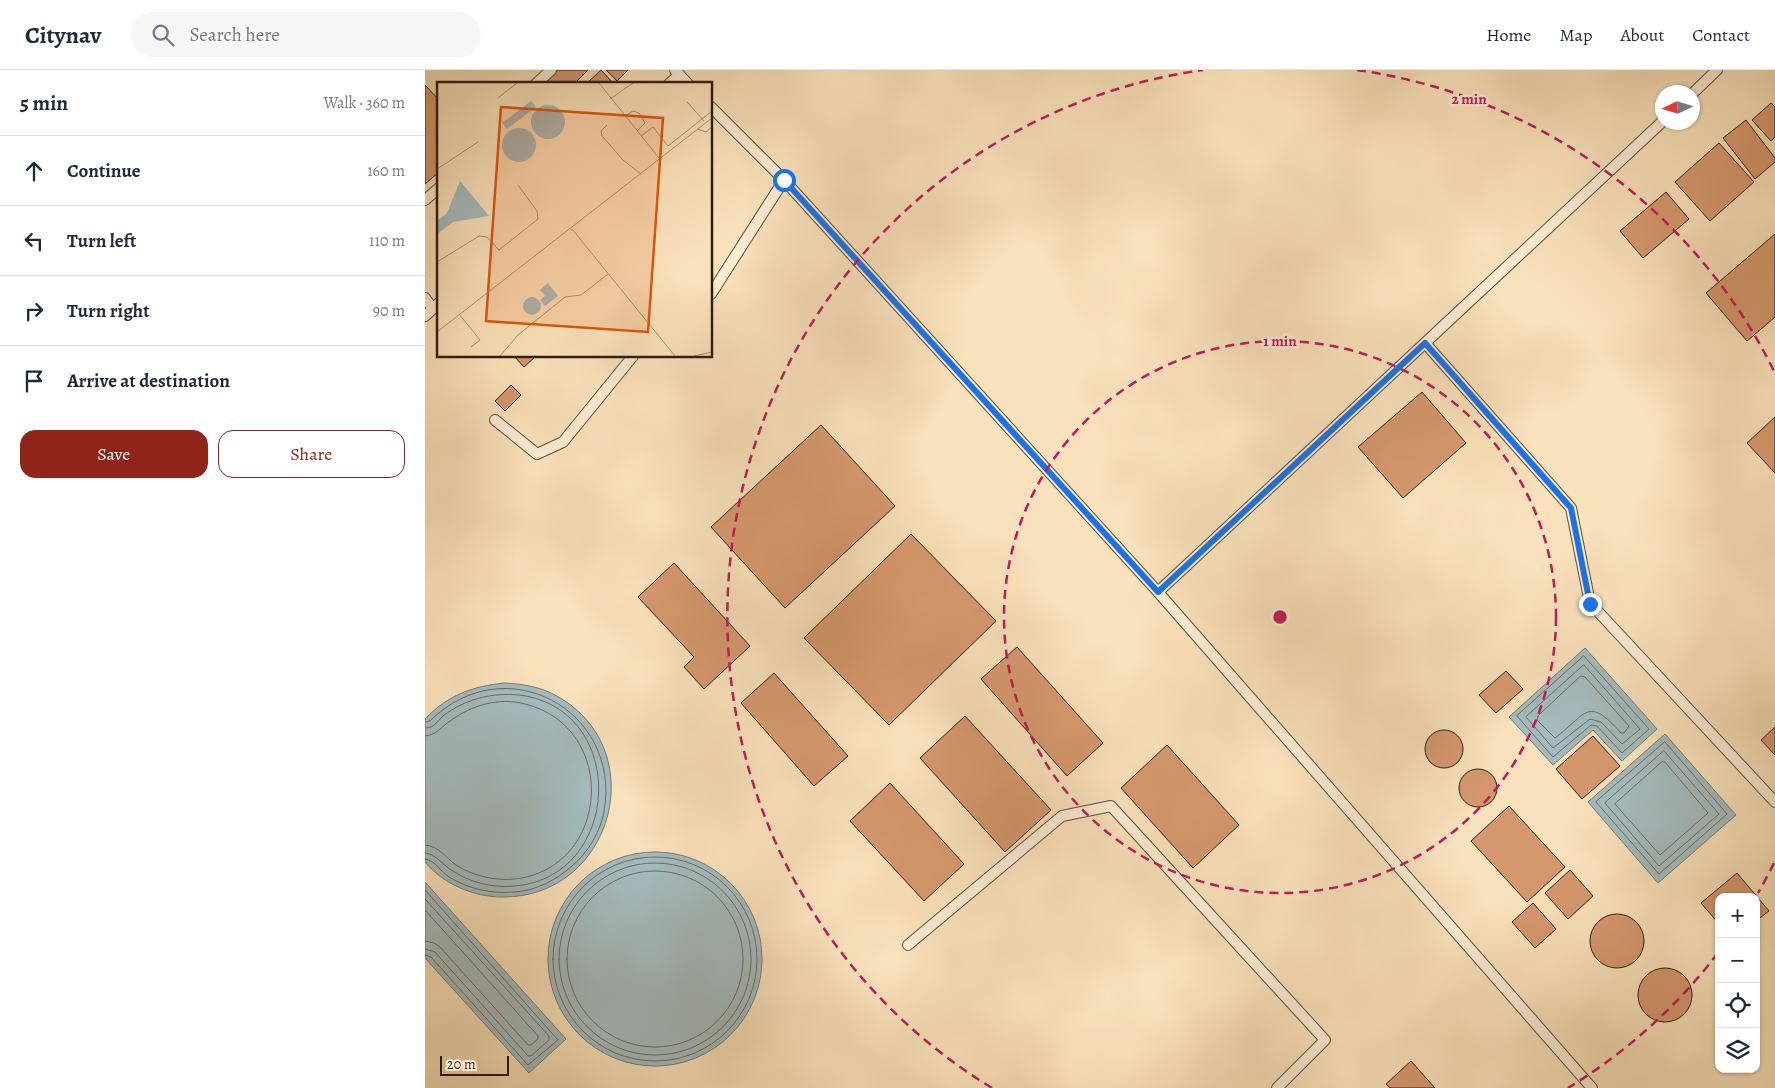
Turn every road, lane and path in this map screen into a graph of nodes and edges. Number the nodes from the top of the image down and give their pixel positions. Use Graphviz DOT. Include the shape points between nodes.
graph roads {
  1 [pos="551,70"];
  2 [pos="1717,70"];
  3 [pos="677,72"];
  4 [pos="538,82"];
  5 [pos="686,82"];
  6 [pos="1700,86"];
  7 [pos="713,109"];
  8 [pos="1655,128"];
  9 [pos="784,180"];
  10 [pos="437,190"];
  11 [pos="425,200"];
  12 [pos="713,291"];
  13 [pos="425,298"];
  14 [pos="436,306"];
  15 [pos="425,316"];
  16 [pos="1425,343"];
  17 [pos="631,358"];
  18 [pos="495,420"];
  19 [pos="1158,592"];
  20 [pos="1775,802"];
  21 [pos="908,945"];
  22 [pos="1277,1088"];
  23 [pos="1592,1088"];
  1 -- 4 [label="lane"];
  2 -- 6 [label="lane"];
  3 -- 5 [label="lane"];
  7 -- 9 [label="lane"];
  8 -- 16 [label="lane"];
  9 -- 12 [label="lane"];
  9 -- 19 [label="lane"];
  10 -- 11 [label="lane"];
  13 -- 14 [label="lane"];
  14 -- 15 [label="lane"];
  16 -- 19 [label="lane"];
  16 -- 20 [label="lane" via="1571,508 1590,604"];
  17 -- 18 [label="lane" via="563,442 537,454"];
  19 -- 23 [label="lane"];
  21 -- 22 [label="lane" via="1062,816 1111,806 1325,1040"];
}
